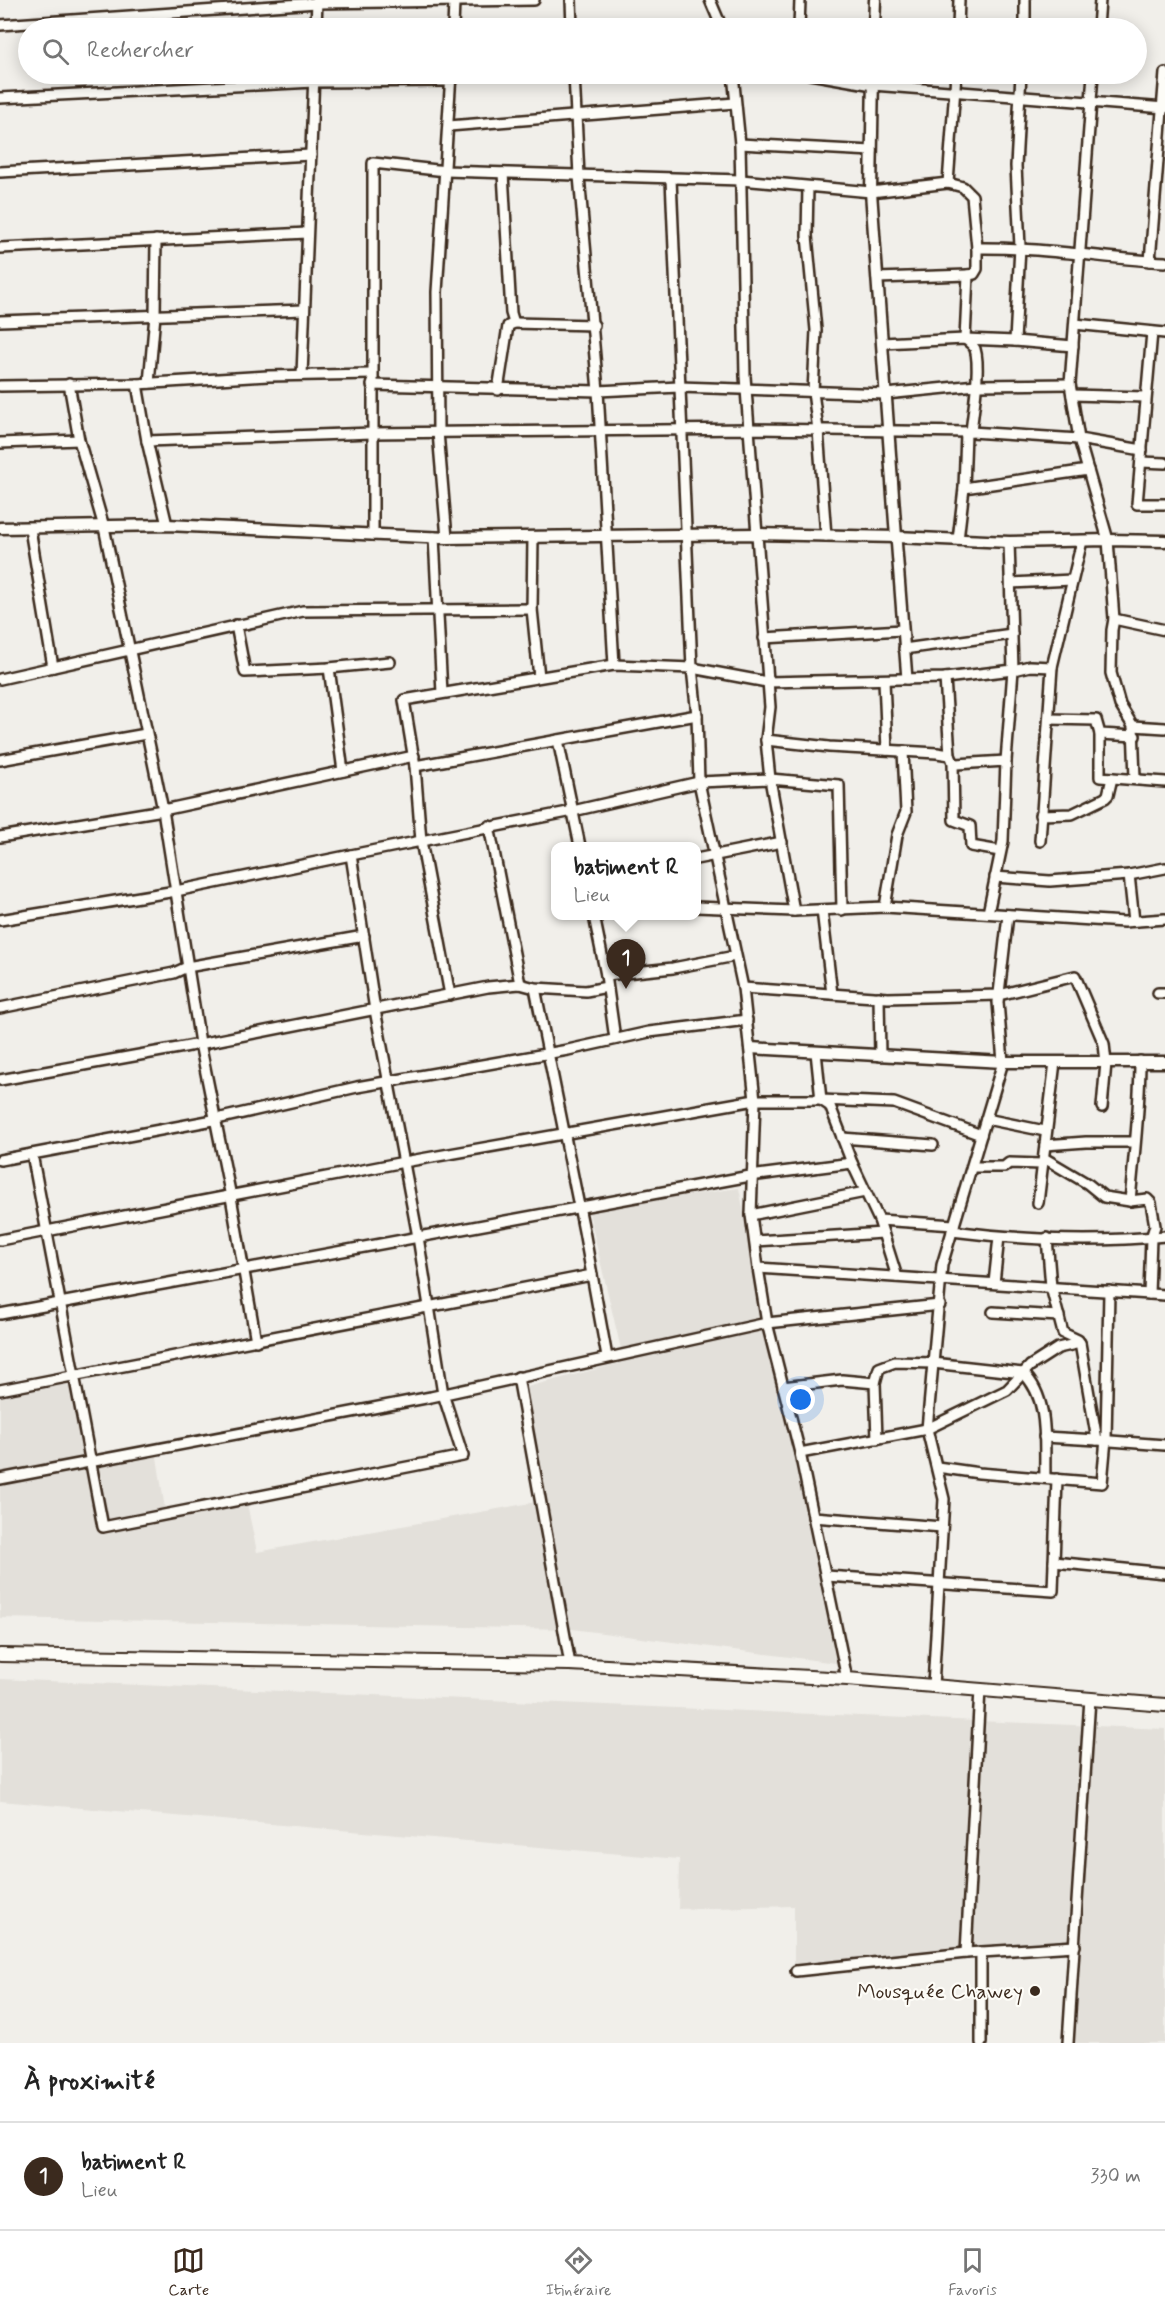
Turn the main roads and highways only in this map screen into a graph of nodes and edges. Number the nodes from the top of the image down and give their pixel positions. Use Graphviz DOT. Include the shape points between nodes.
graph roads {
  1 [pos="0,1655"];
  2 [pos="1165,1705"];
  1 -- 2 [label="main road" via="570,1664 847,1679"];
}
